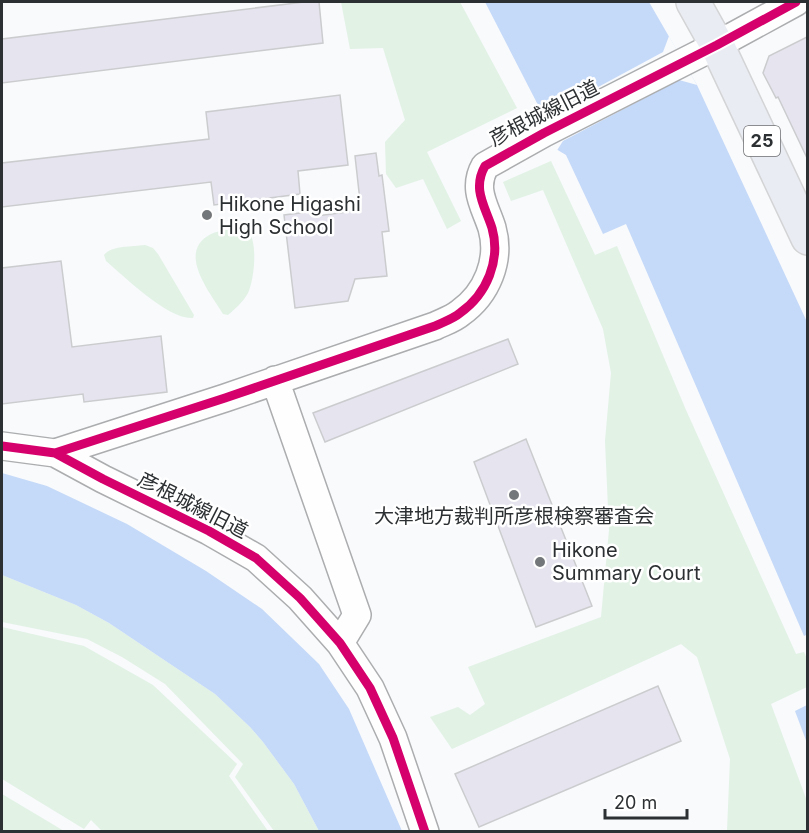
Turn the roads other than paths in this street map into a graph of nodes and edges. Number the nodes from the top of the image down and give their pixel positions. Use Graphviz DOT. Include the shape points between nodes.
graph roads {
  1 [pos="693,2"];
  2 [pos="796,2"];
  3 [pos="717,45"];
  4 [pos="807,238"];
  5 [pos="275,380"];
  6 [pos="2,446"];
  7 [pos="55,453"];
  8 [pos="340,643"];
  9 [pos="425,831"];
  1 -- 3 [label="main road, 25"];
  2 -- 3 [label="street, 彦根城線旧道"];
  3 -- 4 [label="main road, 25"];
  3 -- 5 [label="street, 彦根城線旧道" via="490,162 481,173 478,186 492,228 493,268 475,300 459,315"];
  5 -- 7 [label="street, 彦根城線旧道"];
  5 -- 8 [label="street" via="357,615"];
  6 -- 7 [label="street, 彦根城線旧道"];
  7 -- 8 [label="street, 彦根城線旧道" via="256,558 300,598"];
  8 -- 9 [label="street, 彦根城線旧道" via="370,688 393,738"];
}
